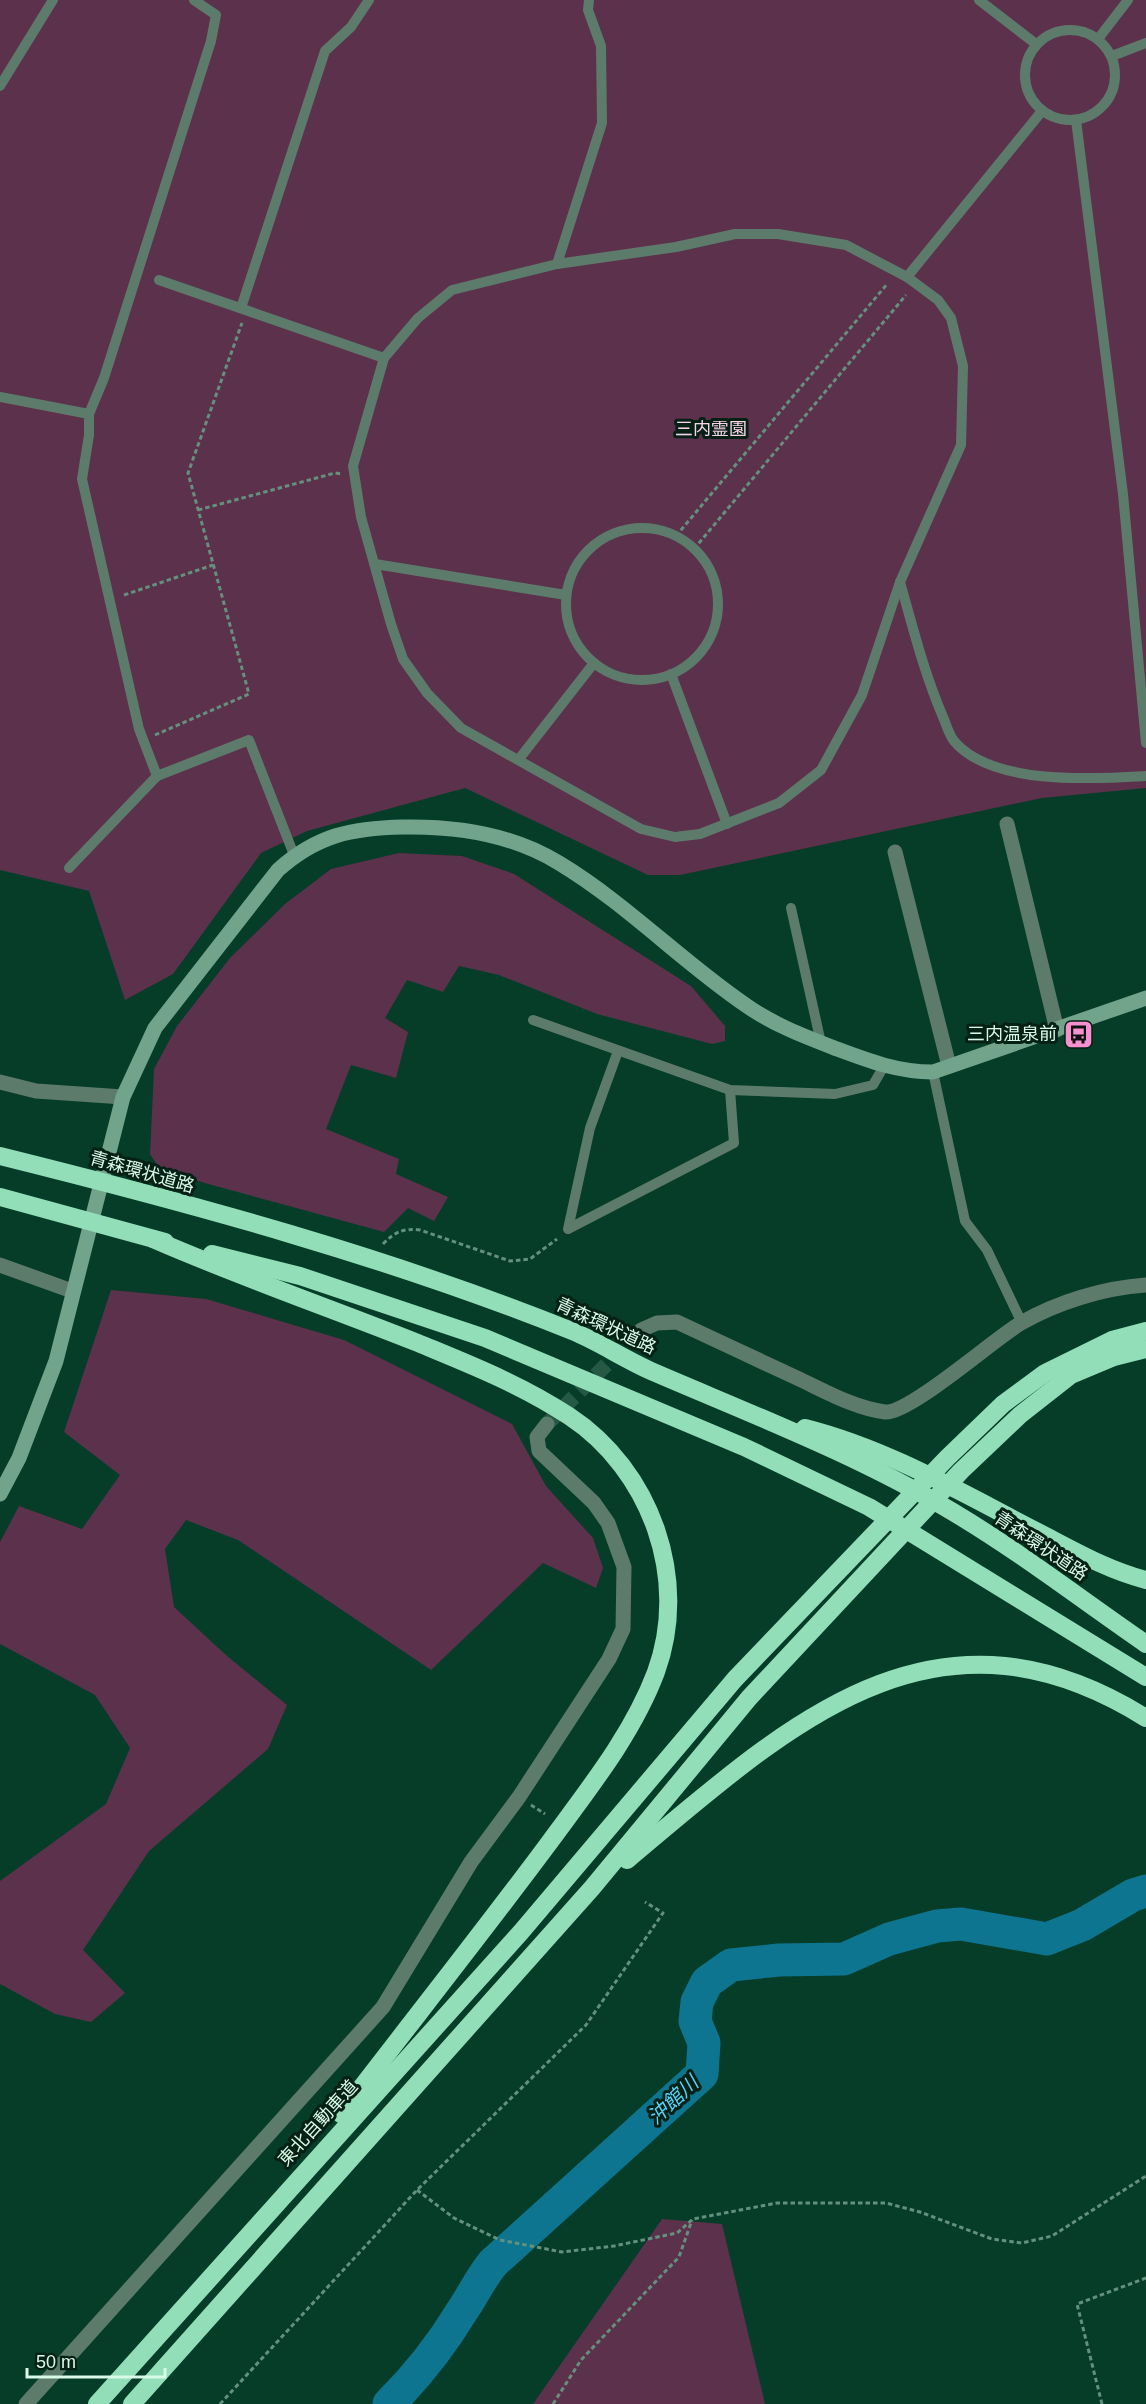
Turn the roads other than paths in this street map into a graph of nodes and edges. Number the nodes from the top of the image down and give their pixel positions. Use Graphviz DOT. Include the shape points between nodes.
graph roads {
  1 [pos="53,0"];
  2 [pos="194,0"];
  3 [pos="369,0"];
  4 [pos="589,0"];
  5 [pos="979,0"];
  6 [pos="1128,0"];
  7 [pos="1098,39"];
  8 [pos="1146,43"];
  9 [pos="1036,44"];
  10 [pos="1112,56"];
  11 [pos="0,86"];
  12 [pos="1042,111"];
  13 [pos="1076,120"];
  14 [pos="557,264"];
  15 [pos="907,277"];
  16 [pos="159,280"];
  17 [pos="244,309"];
  18 [pos="384,358"];
  19 [pos="0,397"];
  20 [pos="89,414"];
  21 [pos="375,564"];
  22 [pos="900,582"];
  23 [pos="566,595"];
  24 [pos="594,663"];
  25 [pos="671,674"];
  26 [pos="1146,743"];
  27 [pos="519,759"];
  28 [pos="157,776"];
  29 [pos="1146,776"];
  30 [pos="727,824"];
  31 [pos="1007,824"];
  32 [pos="895,852"];
  33 [pos="294,855"];
  34 [pos="69,868"];
  35 [pos="790,908"];
  36 [pos="1146,998"];
  37 [pos="533,1020"];
  38 [pos="1057,1029"];
  39 [pos="821,1043"];
  40 [pos="618,1051"];
  41 [pos="884,1066"];
  42 [pos="949,1066"];
  43 [pos="933,1072"];
  44 [pos="0,1082"];
  45 [pos="730,1090"];
  46 [pos="123,1097"];
  47 [pos="0,1156"];
  48 [pos="0,1197"];
  49 [pos="153,1239"];
  50 [pos="0,1266"];
  51 [pos="1146,1285"];
  52 [pos="72,1291"];
  53 [pos="1022,1323"];
  54 [pos="641,1330"];
  55 [pos="1146,1331"];
  56 [pos="1146,1349"];
  57 [pos="763,1416"];
  58 [pos="547,1424"];
  59 [pos="0,1494"];
  60 [pos="1146,1580"];
  61 [pos="1146,1644"];
  62 [pos="1146,1677"];
  63 [pos="1146,1718"];
  64 [pos="592,1888"];
  65 [pos="261,2218"];
  66 [pos="26,2404"];
  67 [pos="97,2404"];
  68 [pos="132,2404"];
  1 -- 11 [label="lane"];
  2 -- 20 [label="lane" via="216,15 211,41 104,378"];
  3 -- 17 [label="lane" via="351,27 325,51"];
  4 -- 14 [label="lane" via="588,10 601,46 602,123"];
  5 -- 9 [label="lane"];
  6 -- 7 [label="lane"];
  7 -- 9 [label="lane" via="1087,32 1059,30"];
  7 -- 10 [label="lane"];
  8 -- 10 [label="lane"];
  9 -- 12 [label="lane" via="1024,72 1032,100"];
  10 -- 13 [label="lane" via="1115,84 1110,97 1090,116"];
  12 -- 13 [label="lane" via="1052,117"];
  12 -- 15 [label="lane"];
  13 -- 26 [label="lane" via="1123,494"];
  14 -- 15 [label="lane" via="676,247 735,234 778,234 846,245"];
  14 -- 18 [label="lane" via="452,290 418,318"];
  15 -- 22 [label="lane" via="938,300 951,318 963,366 963,406 961,445"];
  16 -- 17 [label="lane"];
  17 -- 18 [label="lane"];
  18 -- 21 [label="lane" via="353,466 361,517"];
  19 -- 20 [label="lane"];
  20 -- 28 [label="lane" via="82,479 143,741"];
  21 -- 23 [label="lane"];
  21 -- 27 [label="lane" via="403,659 427,693 460,728"];
  22 -- 29 [label="lane" via="929,685 953,741 999,767 1025,775 1088,780"];
  22 -- 30 [label="lane" via="862,695 821,770 779,803"];
  23 -- 24 [label="lane" via="568,620 577,644"];
  23 -- 25 [label="lane" via="574,570 589,549 611,534 636,528 662,530 694,549 714,578 718,600 716,623 699,653"];
  24 -- 25 [label="lane" via="631,679"];
  24 -- 27 [label="lane"];
  25 -- 30 [label="lane"];
  27 -- 30 [label="lane" via="641,829 675,837 700,834"];
  28 -- 33 [label="lane" via="249,740"];
  28 -- 34 [label="lane"];
  31 -- 38 [label="street"];
  32 -- 42 [label="street"];
  33 -- 39 [label="street" via="328,837 363,828 442,826 518,843 559,862 747,1006"];
  33 -- 46 [label="street" via="258,892 155,1028"];
  35 -- 39 [label="lane"];
  36 -- 38 [label="street"];
  37 -- 40 [label="lane"];
  38 -- 42 [label="street"];
  39 -- 41 [label="street"];
  40 -- 45 [label="lane"];
  40 -- 45 [label="lane" via="590,1128 568,1229 734,1143"];
  41 -- 43 [label="street" via="907,1072"];
  41 -- 45 [label="lane" via="873,1085 835,1094"];
  42 -- 43 [label="street"];
  43 -- 53 [label="lane" via="965,1221 987,1251"];
  44 -- 46 [label="street" via="36,1091"];
  46 -- 52 [label="street"];
  47 -- 57 [label="highway, 青森環状道路" via="340,1249 476,1295 575,1333 649,1370"];
  48 -- 49 [label="highway"];
  49 -- 62 [label="highway" via="300,1276 485,1338 744,1447 869,1507 932,1543"];
  49 -- 65 [label="highway" via="504,1378 572,1418 634,1482 653,1519 665,1556 669,1597 665,1634 656,1671 633,1721 511,1893"];
  50 -- 52 [label="street"];
  51 -- 53 [label="street" via="1091,1294"];
  52 -- 59 [label="street" via="56,1361 19,1458"];
  53 -- 54 [label="street" via="909,1405 888,1413 851,1404 677,1322 657,1323"];
  55 -- 65 [label="highway, 東北自動車道" via="1084,1351 1003,1404 735,1679 572,1872"];
  56 -- 64 [label="highway" via="1071,1375 1020,1415 961,1472 749,1698"];
  57 -- 60 [label="highway" via="842,1437 903,1463 1083,1556"];
  57 -- 61 [label="highway, 青森環状道路" via="954,1512"];
  58 -- 66 [label="street" via="537,1437 538,1451 594,1503 608,1523 624,1567 623,1629 609,1659 519,1797 471,1862 383,2007"];
  63 -- 64 [label="highway" via="1084,1686 1043,1674 997,1666 947,1666 906,1674 856,1693 764,1747"];
  64 -- 68 [label="highway"];
  65 -- 67 [label="highway, 東北自動車道"];
}
